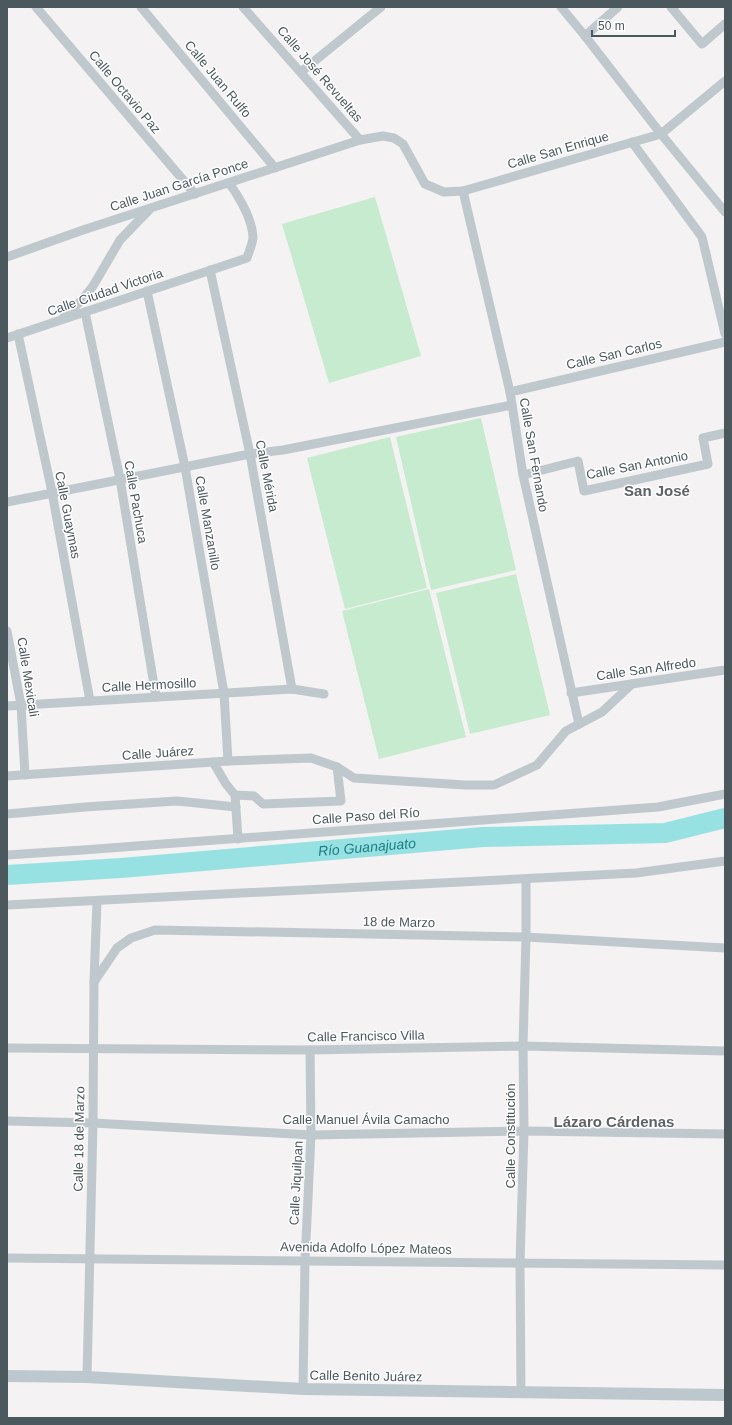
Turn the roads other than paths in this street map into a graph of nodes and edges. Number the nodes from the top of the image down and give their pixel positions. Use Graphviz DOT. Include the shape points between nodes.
graph roads {
  1 [pos="36,7"];
  2 [pos="141,7"];
  3 [pos="243,7"];
  4 [pos="381,7"];
  5 [pos="560,7"];
  6 [pos="618,7"];
  7 [pos="671,7"];
  8 [pos="725,24"];
  9 [pos="585,36"];
  10 [pos="301,72"];
  11 [pos="725,81"];
  12 [pos="660,134"];
  13 [pos="360,140"];
  14 [pos="632,142"];
  15 [pos="275,168"];
  16 [pos="229,183"];
  17 [pos="463,191"];
  18 [pos="194,194"];
  19 [pos="151,208"];
  20 [pos="725,212"];
  21 [pos="7,257"];
  22 [pos="210,270"];
  23 [pos="147,291"];
  24 [pos="84,312"];
  25 [pos="59,321"];
  26 [pos="18,334"];
  27 [pos="725,334"];
  28 [pos="7,338"];
  29 [pos="725,342"];
  30 [pos="510,392"];
  31 [pos="512,405"];
  32 [pos="725,434"];
  33 [pos="250,454"];
  34 [pos="185,467"];
  35 [pos="523,475"];
  36 [pos="120,480"];
  37 [pos="52,492"];
  38 [pos="7,502"];
  39 [pos="7,631"];
  40 [pos="725,670"];
  41 [pos="632,684"];
  42 [pos="292,689"];
  43 [pos="224,693"];
  44 [pos="571,693"];
  45 [pos="324,694"];
  46 [pos="156,697"];
  47 [pos="90,701"];
  48 [pos="21,705"];
  49 [pos="7,706"];
  50 [pos="579,724"];
  51 [pos="228,761"];
  52 [pos="212,762"];
  53 [pos="338,767"];
  54 [pos="25,775"];
  55 [pos="7,776"];
  56 [pos="725,794"];
  57 [pos="235,795"];
  58 [pos="236,807"];
  59 [pos="7,814"];
  60 [pos="238,839"];
  61 [pos="7,855"];
  62 [pos="725,861"];
  63 [pos="526,879"];
  64 [pos="97,901"];
  65 [pos="7,905"];
  66 [pos="526,937"];
  67 [pos="725,948"];
  68 [pos="94,982"];
  69 [pos="523,1046"];
  70 [pos="7,1048"];
  71 [pos="93,1048"];
  72 [pos="310,1050"];
  73 [pos="725,1051"];
  74 [pos="7,1121"];
  75 [pos="93,1123"];
  76 [pos="524,1131"];
  77 [pos="725,1134"];
  78 [pos="311,1135"];
  79 [pos="7,1258"];
  80 [pos="89,1259"];
  81 [pos="305,1261"];
  82 [pos="520,1263"];
  83 [pos="725,1265"];
  84 [pos="7,1376"];
  85 [pos="87,1377"];
  86 [pos="303,1389"];
  87 [pos="521,1393"];
  88 [pos="725,1395"];
  1 -- 18 [label="street, Calle Octavio Paz"];
  2 -- 15 [label="street, Calle Juan Rulfo"];
  3 -- 10 [label="street, Calle José Revueltas"];
  4 -- 10 [label="street"];
  5 -- 9 [label="street"];
  6 -- 9 [label="street"];
  7 -- 8 [label="street" via="702,44"];
  9 -- 12 [label="street"];
  10 -- 13 [label="street, Calle José Revueltas"];
  11 -- 12 [label="street"];
  12 -- 14 [label="street, Calle San Enrique"];
  12 -- 20 [label="street"];
  13 -- 15 [label="street, Calle Juan García Ponce"];
  13 -- 17 [label="street, Calle San Enrique" via="383,136 394,138 403,144 425,184 444,192"];
  14 -- 17 [label="street, Calle San Enrique"];
  14 -- 27 [label="street" via="702,238"];
  15 -- 16 [label="street, Calle Juan García Ponce"];
  16 -- 18 [label="street, Calle Juan García Ponce"];
  16 -- 22 [label="street, Calle Ciudad Victoria" via="240,198 253,238 247,258"];
  17 -- 30 [label="street, Calle San Fernando"];
  18 -- 19 [label="street, Calle Juan García Ponce"];
  19 -- 21 [label="street, Calle Juan García Ponce"];
  19 -- 25 [label="street" via="120,240 82,300"];
  22 -- 23 [label="street, Calle Ciudad Victoria"];
  22 -- 33 [label="street, Calle Mérida"];
  23 -- 24 [label="street, Calle Ciudad Victoria"];
  23 -- 34 [label="street, Calle Manzanillo"];
  24 -- 25 [label="street, Calle Ciudad Victoria"];
  24 -- 36 [label="street, Calle Pachuca"];
  25 -- 26 [label="street, Calle Ciudad Victoria"];
  26 -- 28 [label="street, Calle Ciudad Victoria"];
  26 -- 37 [label="street, Calle Guaymas"];
  29 -- 30 [label="street, Calle San Carlos"];
  30 -- 31 [label="street, Calle San Fernando"];
  31 -- 33 [label="street" via="283,450"];
  31 -- 35 [label="street, Calle San Fernando"];
  32 -- 35 [label="street, Calle San Antonio" via="703,438 708,464 584,491 578,462"];
  33 -- 34 [label="street"];
  33 -- 42 [label="street, Calle Mérida"];
  34 -- 36 [label="street"];
  34 -- 43 [label="street, Calle Manzanillo"];
  35 -- 44 [label="street, Calle San Fernando"];
  36 -- 37 [label="street"];
  36 -- 46 [label="street, Calle Pachuca"];
  37 -- 38 [label="street"];
  37 -- 47 [label="street, Calle Guaymas"];
  39 -- 48 [label="street, Calle Mexicali"];
  40 -- 41 [label="street, Calle San Alfredo"];
  41 -- 44 [label="street, Calle San Alfredo"];
  41 -- 50 [label="street" via="602,712"];
  42 -- 43 [label="street, Calle Hermosillo"];
  42 -- 45 [label="street, Calle Hermosillo"];
  43 -- 46 [label="street, Calle Hermosillo"];
  43 -- 51 [label="street, Calle Manzanillo"];
  44 -- 50 [label="street, Calle San Fernando"];
  46 -- 47 [label="street, Calle Hermosillo"];
  47 -- 48 [label="street, Calle Hermosillo"];
  48 -- 49 [label="street, Calle Hermosillo"];
  48 -- 54 [label="street, Calle Mexicali"];
  50 -- 53 [label="street" via="566,731 537,765 494,785 354,778"];
  51 -- 52 [label="street, Calle Juárez"];
  51 -- 53 [label="street, Calle Juárez" via="311,758"];
  52 -- 54 [label="street, Calle Juárez"];
  52 -- 57 [label="street"];
  53 -- 57 [label="street" via="341,801 263,804 254,796"];
  54 -- 55 [label="street, Calle Juárez"];
  56 -- 60 [label="street, Calle Paso del Río" via="658,807"];
  57 -- 58 [label="street"];
  58 -- 59 [label="street" via="177,801"];
  58 -- 60 [label="street"];
  60 -- 61 [label="street, Calle Paso del Río"];
  62 -- 63 [label="street" via="636,873"];
  63 -- 64 [label="street"];
  63 -- 66 [label="street, Calle Constitución"];
  64 -- 65 [label="street"];
  64 -- 68 [label="street, Calle 18 de Marzo"];
  66 -- 67 [label="street, 18 de Marzo"];
  66 -- 68 [label="street, 18 de Marzo" via="155,930 131,938 117,948"];
  66 -- 69 [label="street, Calle Constitución"];
  68 -- 71 [label="street, Calle 18 de Marzo"];
  69 -- 72 [label="street, Calle Francisco Villa"];
  69 -- 73 [label="street, Calle Francisco Villa"];
  69 -- 76 [label="street, Calle Constitución"];
  70 -- 71 [label="street, Calle Francisco Villa"];
  71 -- 72 [label="street, Calle Francisco Villa"];
  71 -- 75 [label="street, Calle 18 de Marzo"];
  72 -- 78 [label="street, Calle Jiquilpan"];
  74 -- 75 [label="street, Calle Manuel Ávila Camacho"];
  75 -- 78 [label="street, Calle Manuel Ávila Camacho"];
  75 -- 80 [label="street, Calle 18 de Marzo"];
  76 -- 77 [label="street, Calle Manuel Ávila Camacho"];
  76 -- 78 [label="street, Calle Manuel Ávila Camacho"];
  76 -- 82 [label="street, Calle Constitución"];
  78 -- 81 [label="street, Calle Jiquilpan"];
  79 -- 80 [label="street, Avenida Adolfo López Mateos"];
  80 -- 81 [label="street, Avenida Adolfo López Mateos"];
  80 -- 85 [label="street, Calle 18 de Marzo"];
  81 -- 82 [label="street, Avenida Adolfo López Mateos"];
  81 -- 86 [label="street, Calle Jiquilpan"];
  82 -- 83 [label="street, Avenida Adolfo López Mateos"];
  82 -- 87 [label="street, Calle Constitución"];
  84 -- 85 [label="street, Calle Benito Juárez"];
  85 -- 86 [label="street, Calle Benito Juárez"];
  86 -- 87 [label="street, Calle Benito Juárez"];
  87 -- 88 [label="street, Calle Benito Juárez"];
}
